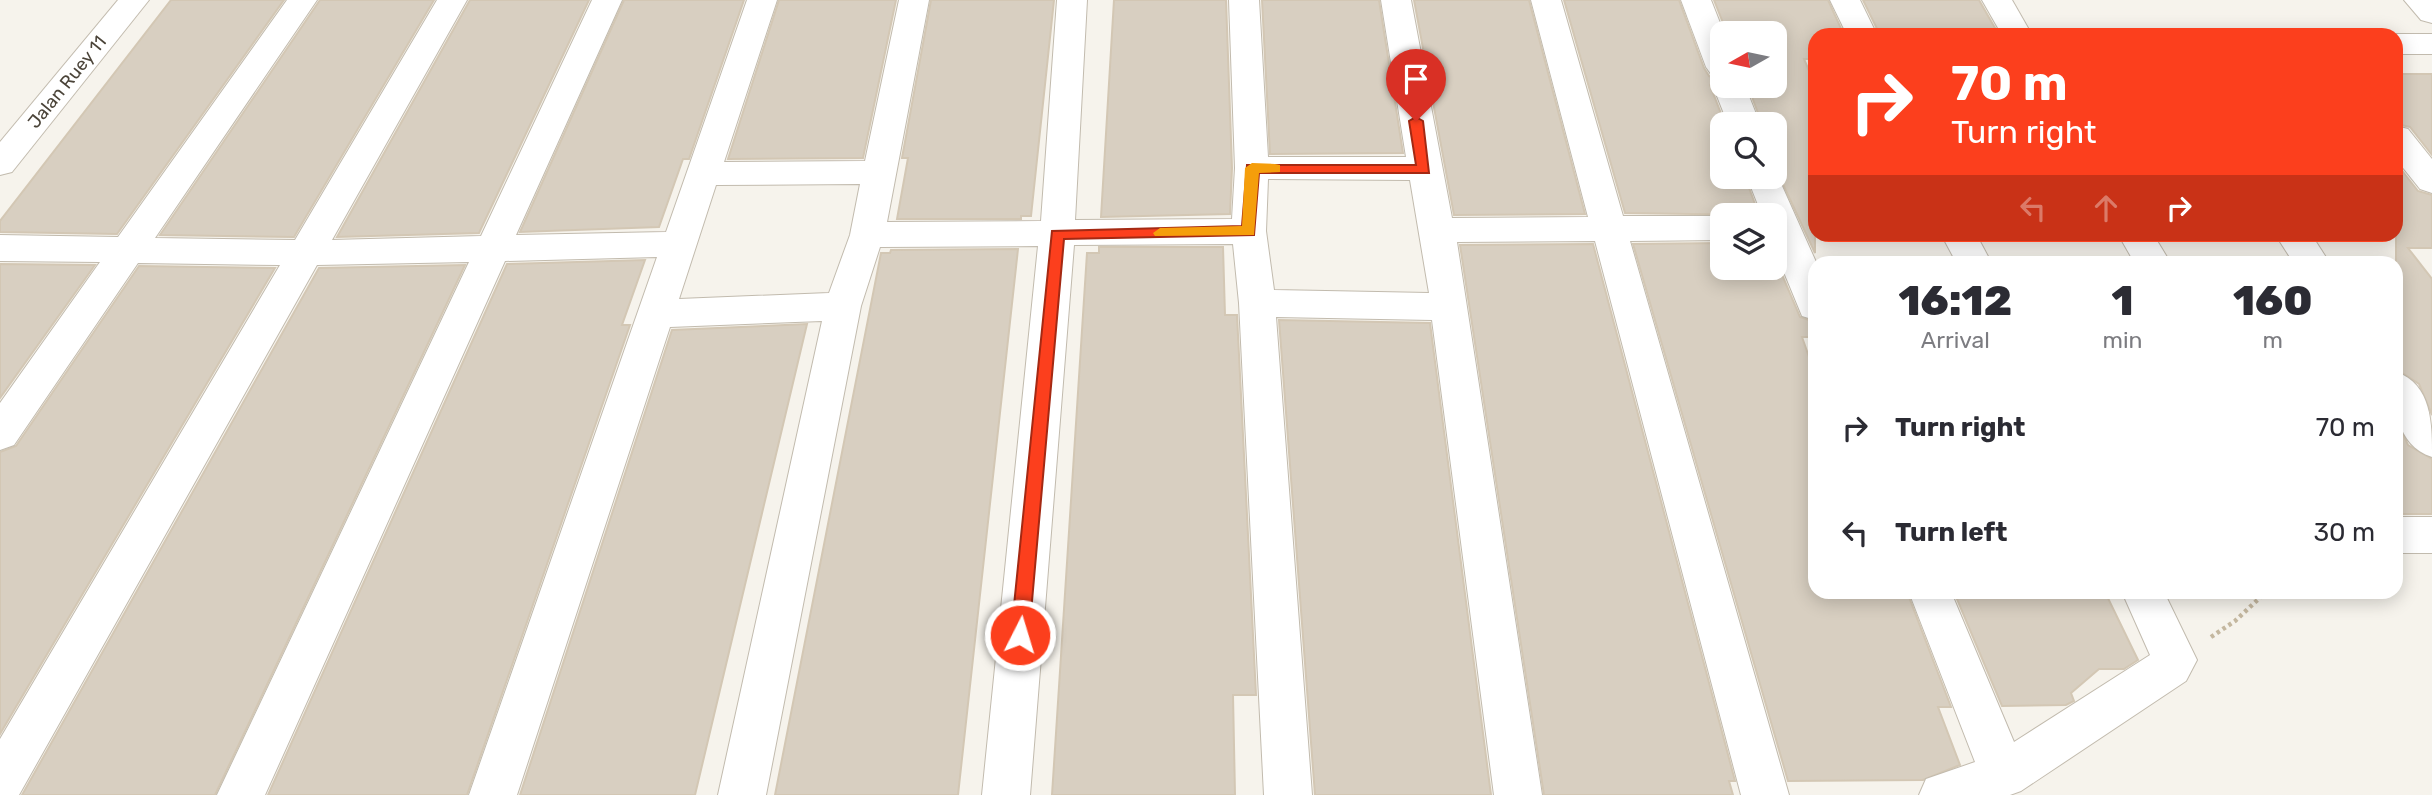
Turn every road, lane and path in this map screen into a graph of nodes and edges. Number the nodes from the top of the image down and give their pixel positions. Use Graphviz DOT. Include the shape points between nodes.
graph roads {
  1 [pos="134,0"];
  2 [pos="302,0"];
  3 [pos="452,0"];
  4 [pos="607,0"];
  5 [pos="762,0"];
  6 [pos="914,0"];
  7 [pos="1072,0"];
  8 [pos="1244,0"];
  9 [pos="1396,0"];
  10 [pos="1545,0"];
  11 [pos="1696,0"];
  12 [pos="1845,0"];
  13 [pos="1997,0"];
  14 [pos="2419,0"];
  15 [pos="2432,14"];
  16 [pos="1858,28"];
  17 [pos="2013,28"];
  18 [pos="1710,36"];
  19 [pos="2403,44"];
  20 [pos="2432,44"];
  21 [pos="2403,146"];
  22 [pos="0,164"];
  23 [pos="1252,168"];
  24 [pos="1424,169"];
  25 [pos="879,172"];
  26 [pos="704,174"];
  27 [pos="2432,181"];
  28 [pos="1770,189"];
  29 [pos="1791,227"];
  30 [pos="1710,228"];
  31 [pos="1606,229"];
  32 [pos="1438,230"];
  33 [pos="1249,231"];
  34 [pos="1057,234"];
  35 [pos="867,235"];
  36 [pos="677,244"];
  37 [pos="0,248"];
  38 [pos="130,248"];
  39 [pos="492,251"];
  40 [pos="308,253"];
  41 [pos="1808,283"];
  42 [pos="1257,303"];
  43 [pos="842,306"];
  44 [pos="1447,307"];
  45 [pos="655,314"];
  46 [pos="2403,398"];
  47 [pos="0,434"];
  48 [pos="2432,441"];
  49 [pos="2403,535"];
  50 [pos="2432,535"];
  51 [pos="1933,599"];
  52 [pos="2146,599"];
  53 [pos="2259,599"];
  54 [pos="2175,660"];
  55 [pos="2004,775"];
  56 [pos="0,783"];
  57 [pos="241,795"];
  58 [pos="493,795"];
  59 [pos="742,795"];
  60 [pos="1006,795"];
  61 [pos="1288,795"];
  62 [pos="1517,795"];
  63 [pos="1765,795"];
  64 [pos="1943,795"];
  1 -- 22 [label="street, Jalan Ruey 11"];
  2 -- 38 [label="street"];
  3 -- 40 [label="street"];
  4 -- 39 [label="street"];
  5 -- 26 [label="street"];
  6 -- 25 [label="street"];
  7 -- 34 [label="street"];
  8 -- 23 [label="street"];
  9 -- 24 [label="street"];
  10 -- 31 [label="street"];
  11 -- 18 [label="street"];
  12 -- 16 [label="street"];
  13 -- 17 [label="street"];
  14 -- 15 [label="street"];
  19 -- 20 [label="street"];
  21 -- 27 [label="street"];
  23 -- 24 [label="street"];
  23 -- 33 [label="street"];
  24 -- 32 [label="street"];
  25 -- 26 [label="street"];
  25 -- 35 [label="street"];
  26 -- 36 [label="street"];
  28 -- 29 [label="street"];
  29 -- 41 [label="street"];
  30 -- 31 [label="street"];
  31 -- 32 [label="street"];
  31 -- 63 [label="street"];
  32 -- 44 [label="street"];
  33 -- 34 [label="street"];
  33 -- 42 [label="street"];
  34 -- 35 [label="street"];
  34 -- 60 [label="street"];
  35 -- 43 [label="street"];
  36 -- 39 [label="street"];
  36 -- 45 [label="street"];
  37 -- 38 [label="street"];
  38 -- 40 [label="street"];
  38 -- 47 [label="street"];
  39 -- 40 [label="street"];
  39 -- 57 [label="street"];
  40 -- 56 [label="street"];
  42 -- 44 [label="street"];
  42 -- 61 [label="street"];
  43 -- 45 [label="street"];
  43 -- 59 [label="street"];
  44 -- 62 [label="street"];
  45 -- 58 [label="street"];
  46 -- 48 [label="street"];
  49 -- 50 [label="street"];
  51 -- 55 [label="street"];
  52 -- 54 [label="street"];
  53 -- 54 [label="path" via="2235,621"];
  54 -- 55 [label="street" via="2160,675"];
  55 -- 64 [label="street"];
}
